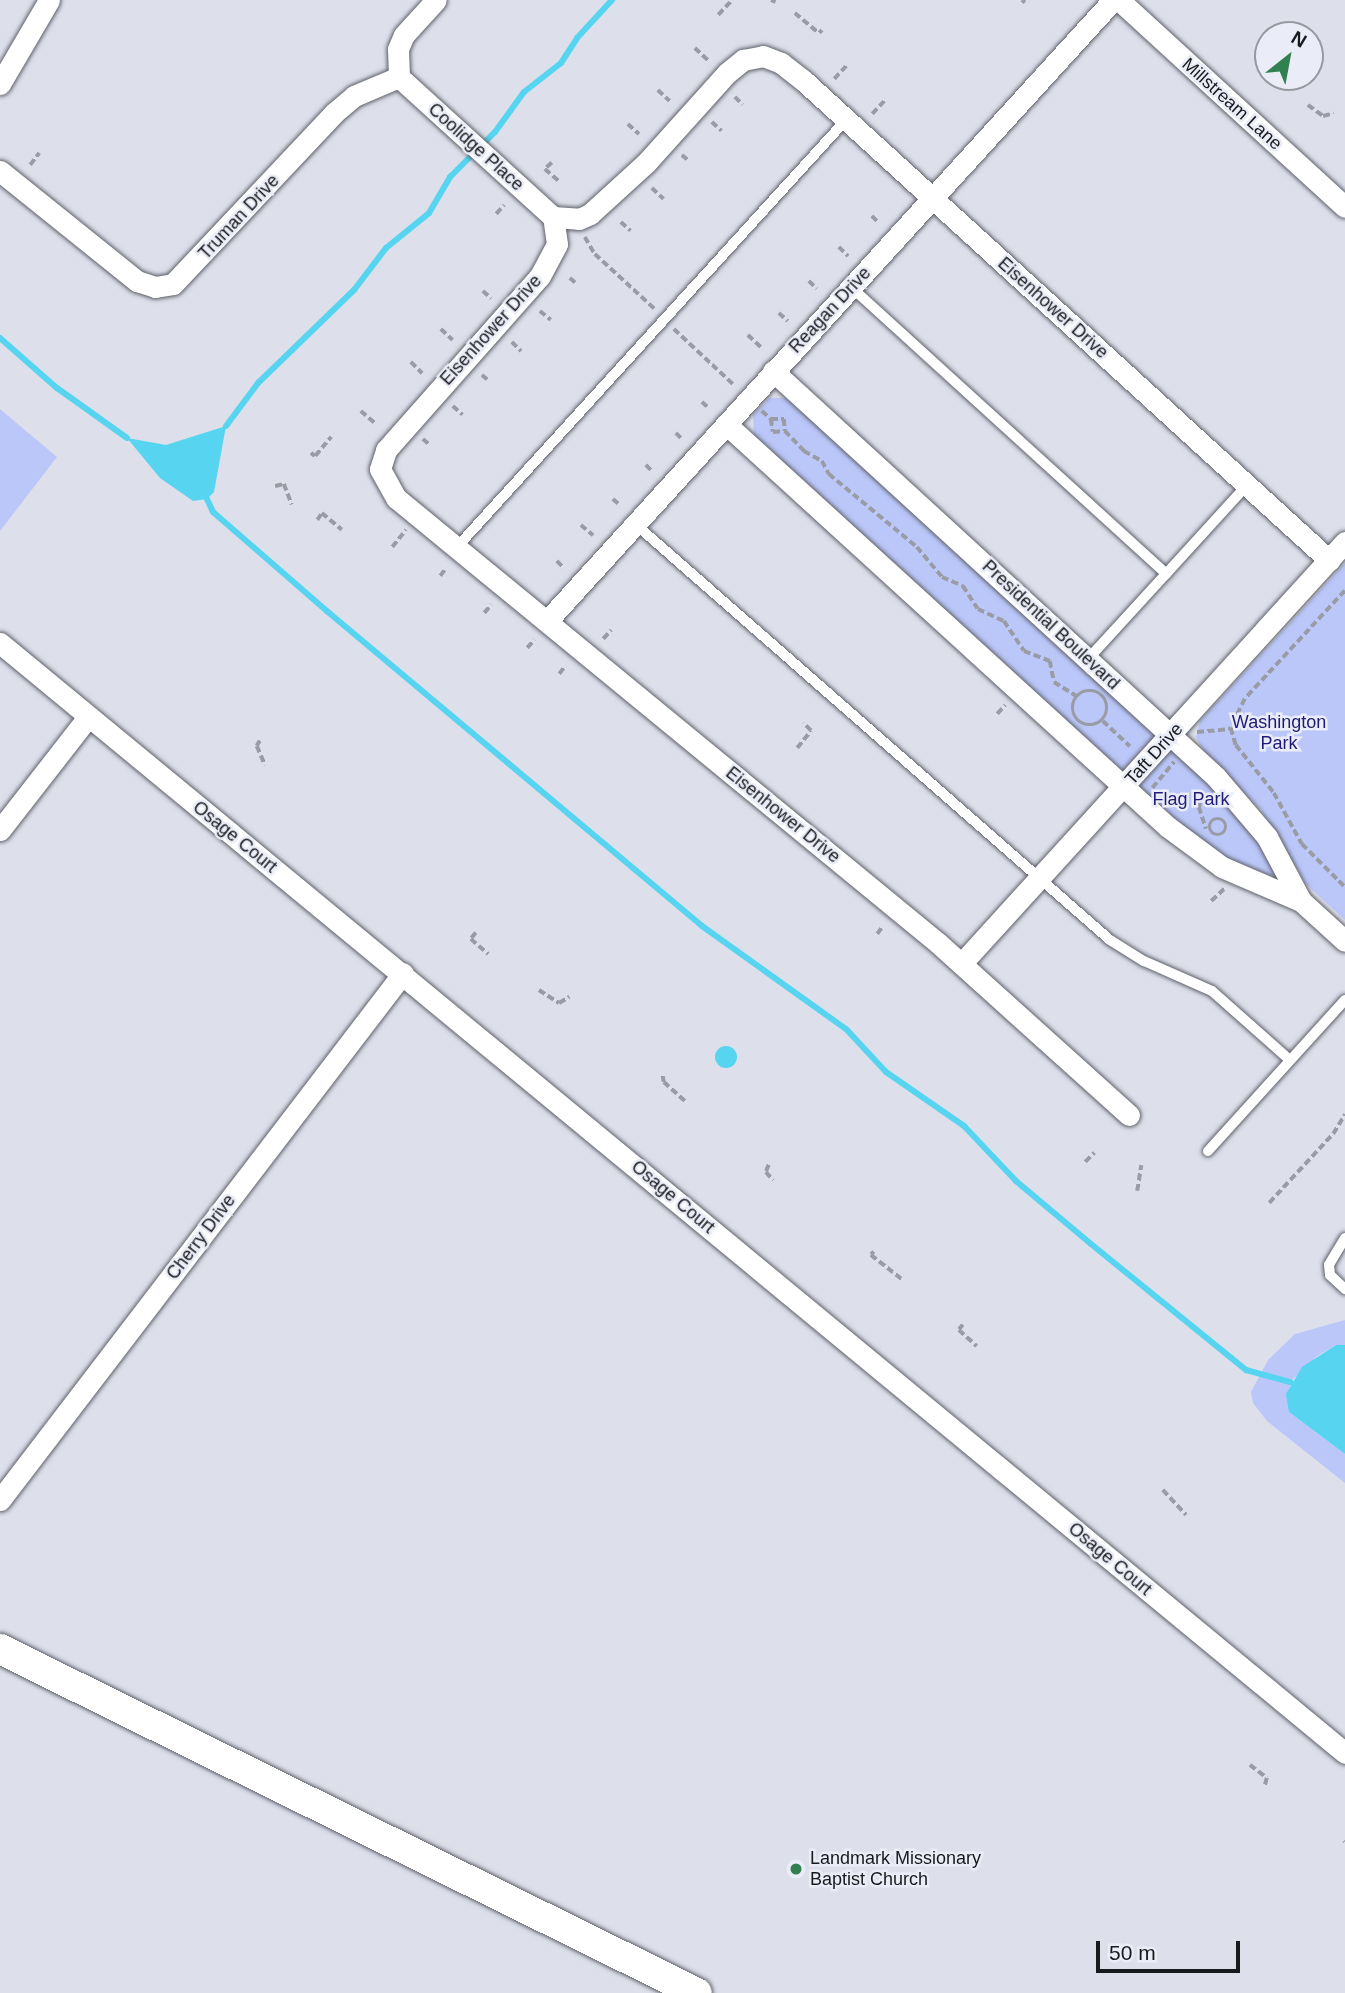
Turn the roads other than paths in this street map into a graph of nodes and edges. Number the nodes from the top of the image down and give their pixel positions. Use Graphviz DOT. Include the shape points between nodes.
graph roads {
  1 [pos="49,0"];
  2 [pos="436,0"];
  3 [pos="1113,0"];
  4 [pos="1119,0"];
  5 [pos="399,77"];
  6 [pos="0,84"];
  7 [pos="846,120"];
  8 [pos="0,171"];
  9 [pos="933,199"];
  10 [pos="1345,207"];
  11 [pos="554,217"];
  12 [pos="851,287"];
  13 [pos="773,372"];
  14 [pos="726,424"];
  15 [pos="1247,485"];
  16 [pos="634,523"];
  17 [pos="1345,542"];
  18 [pos="457,547"];
  19 [pos="1329,560"];
  20 [pos="1166,574"];
  21 [pos="547,621"];
  22 [pos="0,643"];
  23 [pos="1088,659"];
  24 [pos="88,718"];
  25 [pos="1171,735"];
  26 [pos="1125,787"];
  27 [pos="0,830"];
  28 [pos="1041,876"];
  29 [pos="1301,901"];
  30 [pos="1345,941"];
  31 [pos="961,963"];
  32 [pos="403,974"];
  33 [pos="1345,1000"];
  34 [pos="1290,1059"];
  35 [pos="1129,1115"];
  36 [pos="1208,1151"];
  37 [pos="1345,1238"];
  38 [pos="1345,1289"];
  39 [pos="0,1500"];
  40 [pos="0,1650"];
  41 [pos="1345,1754"];
  42 [pos="697,1993"];
  1 -- 6 [label="street"];
  2 -- 5 [label="street" via="404,35 396,65"];
  3 -- 9 [label="street, Reagan Drive"];
  4 -- 10 [label="street, Millstream Lane"];
  5 -- 8 [label="street, Truman Drive" via="354,96 334,113 173,284 155,287 137,281"];
  5 -- 11 [label="street, Coolidge Place"];
  7 -- 9 [label="street, Eisenhower Drive"];
  7 -- 11 [label="street, Eisenhower Drive" via="781,63 763,56 743,60 608,200 579,219"];
  7 -- 18 [label="lane"];
  9 -- 12 [label="street, Reagan Drive"];
  9 -- 15 [label="street, Eisenhower Drive"];
  11 -- 18 [label="street, Eisenhower Drive" via="557,244 540,276 399,433 386,450 380,469 396,498"];
  12 -- 13 [label="street, Reagan Drive"];
  12 -- 20 [label="lane"];
  13 -- 14 [label="street, Reagan Drive"];
  13 -- 23 [label="street, Presidential Boulevard"];
  14 -- 16 [label="street, Reagan Drive"];
  14 -- 26 [label="street, Presidential Boulevard"];
  15 -- 19 [label="street, Eisenhower Drive"];
  15 -- 20 [label="lane"];
  16 -- 21 [label="street, Reagan Drive"];
  16 -- 28 [label="lane"];
  17 -- 19 [label="street, Taft Drive"];
  18 -- 21 [label="street, Eisenhower Drive"];
  19 -- 25 [label="street, Taft Drive"];
  20 -- 23 [label="lane"];
  21 -- 31 [label="street, Eisenhower Drive"];
  22 -- 24 [label="street, Osage Court"];
  23 -- 25 [label="street, Presidential Boulevard"];
  24 -- 27 [label="street"];
  24 -- 32 [label="street, Osage Court"];
  25 -- 26 [label="street, Taft Drive"];
  25 -- 29 [label="street, Presidential Boulevard" via="1244,806 1267,837"];
  26 -- 28 [label="street, Taft Drive"];
  26 -- 29 [label="street, Presidential Boulevard" via="1197,851"];
  28 -- 31 [label="street, Taft Drive"];
  28 -- 34 [label="lane" via="1119,947 1212,991"];
  29 -- 30 [label="street, Presidential Boulevard"];
  31 -- 35 [label="street, Eisenhower Drive"];
  32 -- 39 [label="street, Cherry Drive"];
  32 -- 41 [label="street, Osage Court"];
  33 -- 34 [label="lane"];
  34 -- 36 [label="lane"];
  37 -- 38 [label="lane" via="1329,1265 1330,1275"];
  40 -- 42 [label="main road"];
}
